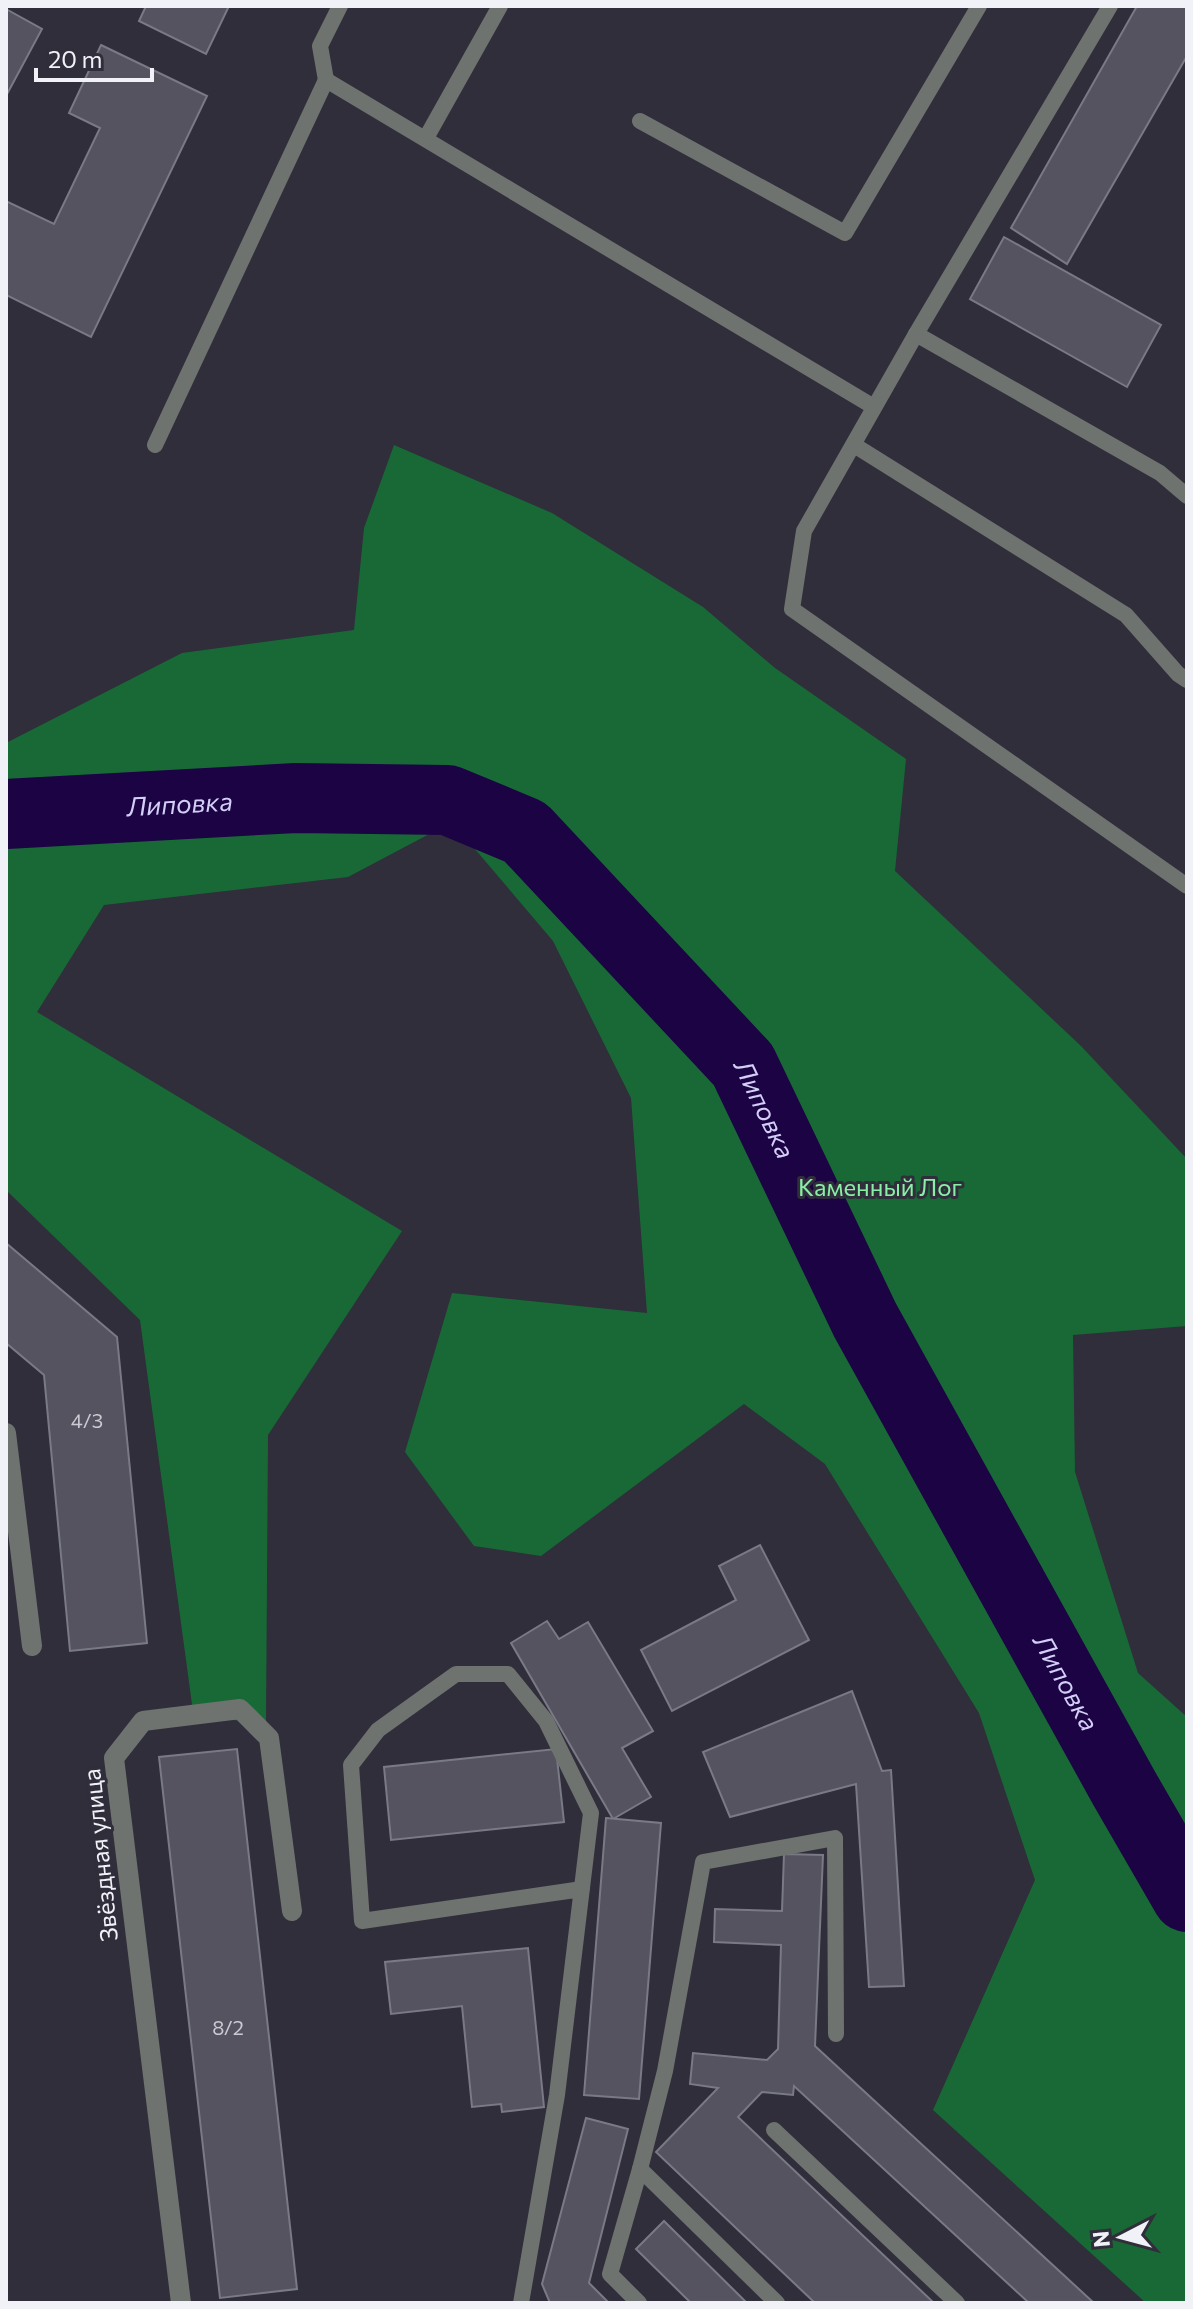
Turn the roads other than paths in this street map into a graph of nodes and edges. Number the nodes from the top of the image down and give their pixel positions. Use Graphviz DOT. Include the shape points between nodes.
graph roads {
  1 [pos="340,6"];
  2 [pos="500,6"];
  3 [pos="979,6"];
  4 [pos="1110,6"];
  5 [pos="326,80"];
  6 [pos="640,121"];
  7 [pos="426,138"];
  8 [pos="916,334"];
  9 [pos="874,407"];
  10 [pos="155,445"];
  11 [pos="854,445"];
  12 [pos="1187,496"];
  13 [pos="1187,680"];
  14 [pos="1187,886"];
  15 [pos="6,1433"];
  16 [pos="32,1646"];
  17 [pos="582,1889"];
  18 [pos="292,1911"];
  19 [pos="836,2034"];
  20 [pos="774,2130"];
  21 [pos="640,2169"];
  22 [pos="181,2303"];
  23 [pos="521,2303"];
  24 [pos="639,2303"];
  25 [pos="777,2303"];
  26 [pos="957,2303"];
  1 -- 5 [label="lane" via="320,46"];
  2 -- 7 [label="lane"];
  3 -- 6 [label="lane" via="845,233"];
  4 -- 8 [label="lane"];
  5 -- 7 [label="lane"];
  5 -- 10 [label="lane"];
  7 -- 9 [label="lane"];
  8 -- 9 [label="lane"];
  8 -- 12 [label="lane" via="1160,473"];
  9 -- 11 [label="lane"];
  11 -- 13 [label="lane" via="1126,615"];
  11 -- 14 [label="lane" via="804,531 792,609"];
  15 -- 16 [label="street"];
  17 -- 17 [label="lane" via="591,1813 546,1721 508,1674 456,1674 378,1730 351,1765 362,1921"];
  17 -- 23 [label="lane" via="557,2095"];
  18 -- 22 [label="street, Звёздная улица" via="269,1738 240,1709 143,1721 114,1758"];
  19 -- 21 [label="lane" via="835,1838 703,1862 665,2071"];
  20 -- 26 [label="lane"];
  21 -- 24 [label="lane" via="610,2274"];
  21 -- 25 [label="lane"];
}
